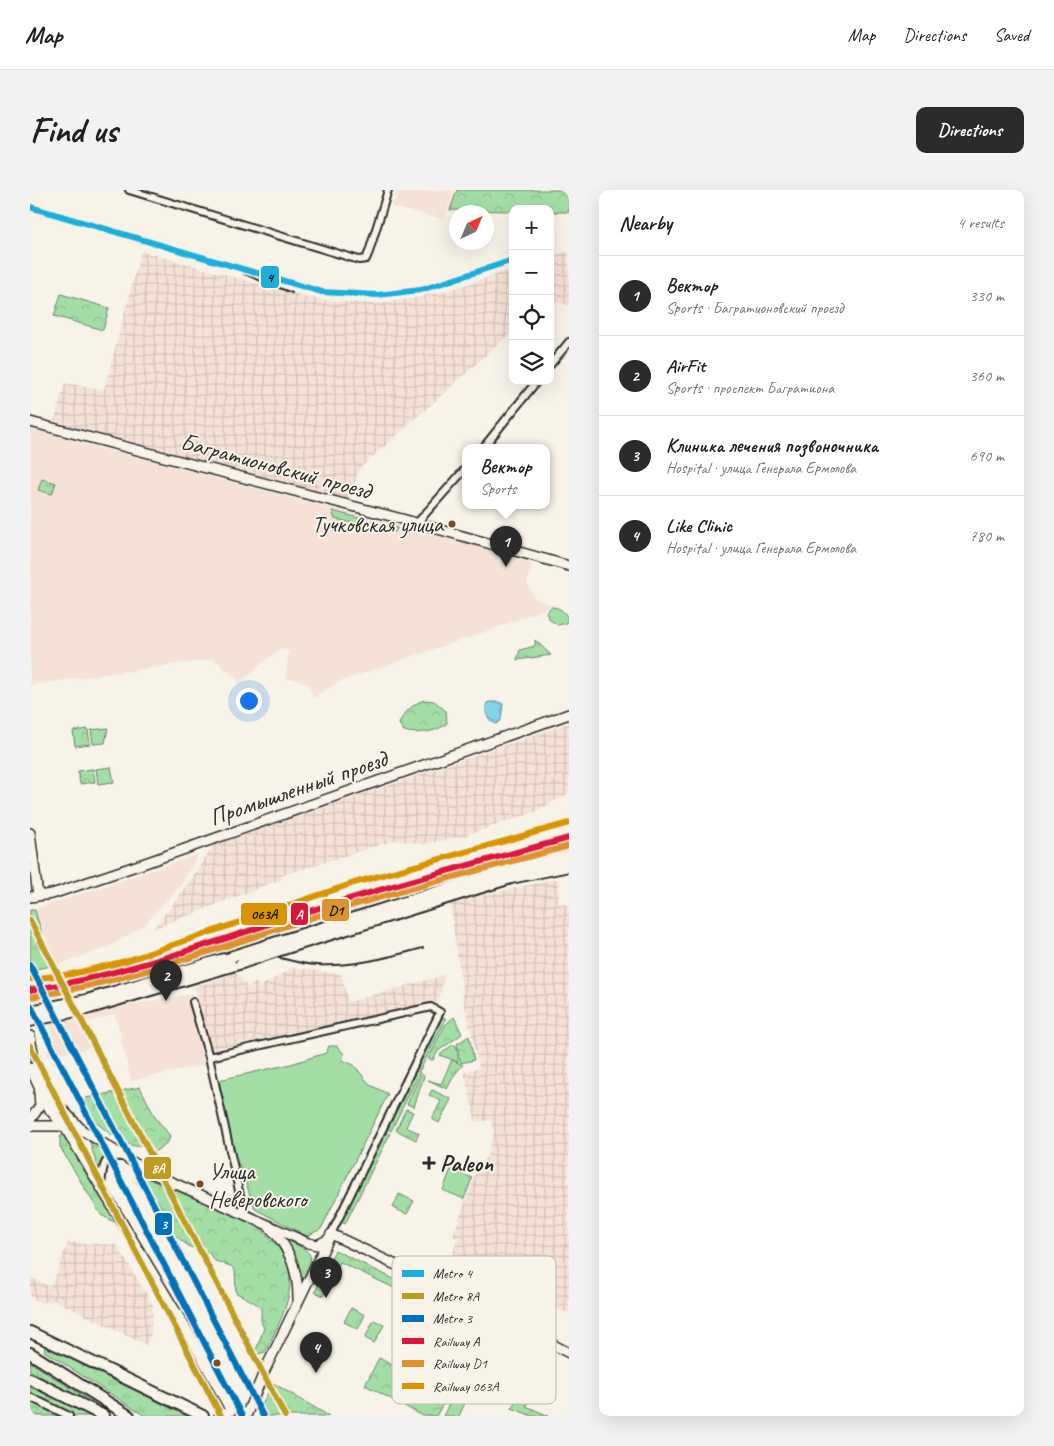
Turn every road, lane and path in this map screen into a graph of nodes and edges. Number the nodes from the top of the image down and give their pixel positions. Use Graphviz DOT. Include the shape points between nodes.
graph roads {
  1 [pos="129,190"];
  2 [pos="388,190"];
  3 [pos="569,342"];
  4 [pos="554,360"];
  5 [pos="534,385"];
  6 [pos="30,422"];
  7 [pos="486,444"];
  8 [pos="462,472"];
  9 [pos="417,523"];
  10 [pos="569,566"];
  11 [pos="569,714"];
  12 [pos="30,832"];
  13 [pos="569,856"];
  14 [pos="569,866"];
  15 [pos="34,897"];
  16 [pos="277,946"];
  17 [pos="194,1002"];
  18 [pos="30,1011"];
  19 [pos="30,1021"];
  20 [pos="30,1036"];
  21 [pos="209,1057"];
  22 [pos="30,1068"];
  23 [pos="36,1083"];
  24 [pos="56,1102"];
  25 [pos="30,1120"];
  26 [pos="30,1126"];
  27 [pos="64,1126"];
  28 [pos="82,1130"];
  29 [pos="127,1158"];
  30 [pos="101,1186"];
  31 [pos="244,1213"];
  32 [pos="261,1221"];
  33 [pos="329,1237"];
  34 [pos="392,1265"];
  35 [pos="298,1301"];
  36 [pos="30,1323"];
  37 [pos="30,1332"];
  38 [pos="556,1346"];
  39 [pos="30,1353"];
  40 [pos="569,1353"];
  41 [pos="86,1359"];
  42 [pos="30,1379"];
  43 [pos="30,1397"];
  44 [pos="233,1414"];
  45 [pos="69,1416"];
  46 [pos="104,1416"];
  47 [pos="128,1416"];
  48 [pos="203,1416"];
  49 [pos="219,1416"];
  50 [pos="246,1416"];
  1 -- 2 [label="street" via="360,260 366,259 369,252"];
  3 -- 4 [label="street"];
  5 -- 7 [label="street"];
  6 -- 9 [label="street, Багратионовский проезд"];
  8 -- 9 [label="street"];
  9 -- 10 [label="street, Багратионовский проезд"];
  11 -- 15 [label="street, Промышленный проезд" via="192,847"];
  12 -- 15 [label="street"];
  13 -- 16 [label="main road" via="508,870"];
  14 -- 16 [label="main road" via="511,878"];
  16 -- 18 [label="main road, bridge" via="87,1000"];
  16 -- 19 [label="main road, bridge" via="242,962 90,1008"];
  17 -- 21 [label="street"];
  20 -- 24 [label="street" via="39,1072"];
  21 -- 31 [label="street"];
  21 -- 33 [label="street" via="431,1007 440,1012"];
  22 -- 23 [label="street"];
  23 -- 25 [label="street" via="41,1100"];
  23 -- 27 [label="street" via="50,1110"];
  24 -- 27 [label="street"];
  24 -- 28 [label="street"];
  26 -- 27 [label="street"];
  27 -- 28 [label="street"];
  27 -- 30 [label="street"];
  28 -- 29 [label="street"];
  29 -- 30 [label="street" via="115,1156 104,1163"];
  29 -- 31 [label="street" via="160,1178"];
  30 -- 44 [label="street"];
  31 -- 32 [label="street"];
  32 -- 33 [label="street" via="312,1244"];
  32 -- 35 [label="street" via="278,1237 289,1254 295,1270"];
  33 -- 34 [label="street"];
  33 -- 35 [label="street"];
  35 -- 50 [label="street"];
  36 -- 41 [label="main road"];
  37 -- 41 [label="main road"];
  38 -- 40 [label="street"];
  39 -- 47 [label="main road"];
  41 -- 48 [label="main road"];
  42 -- 46 [label="main road"];
  43 -- 45 [label="street"];
  44 -- 49 [label="street"];
}
